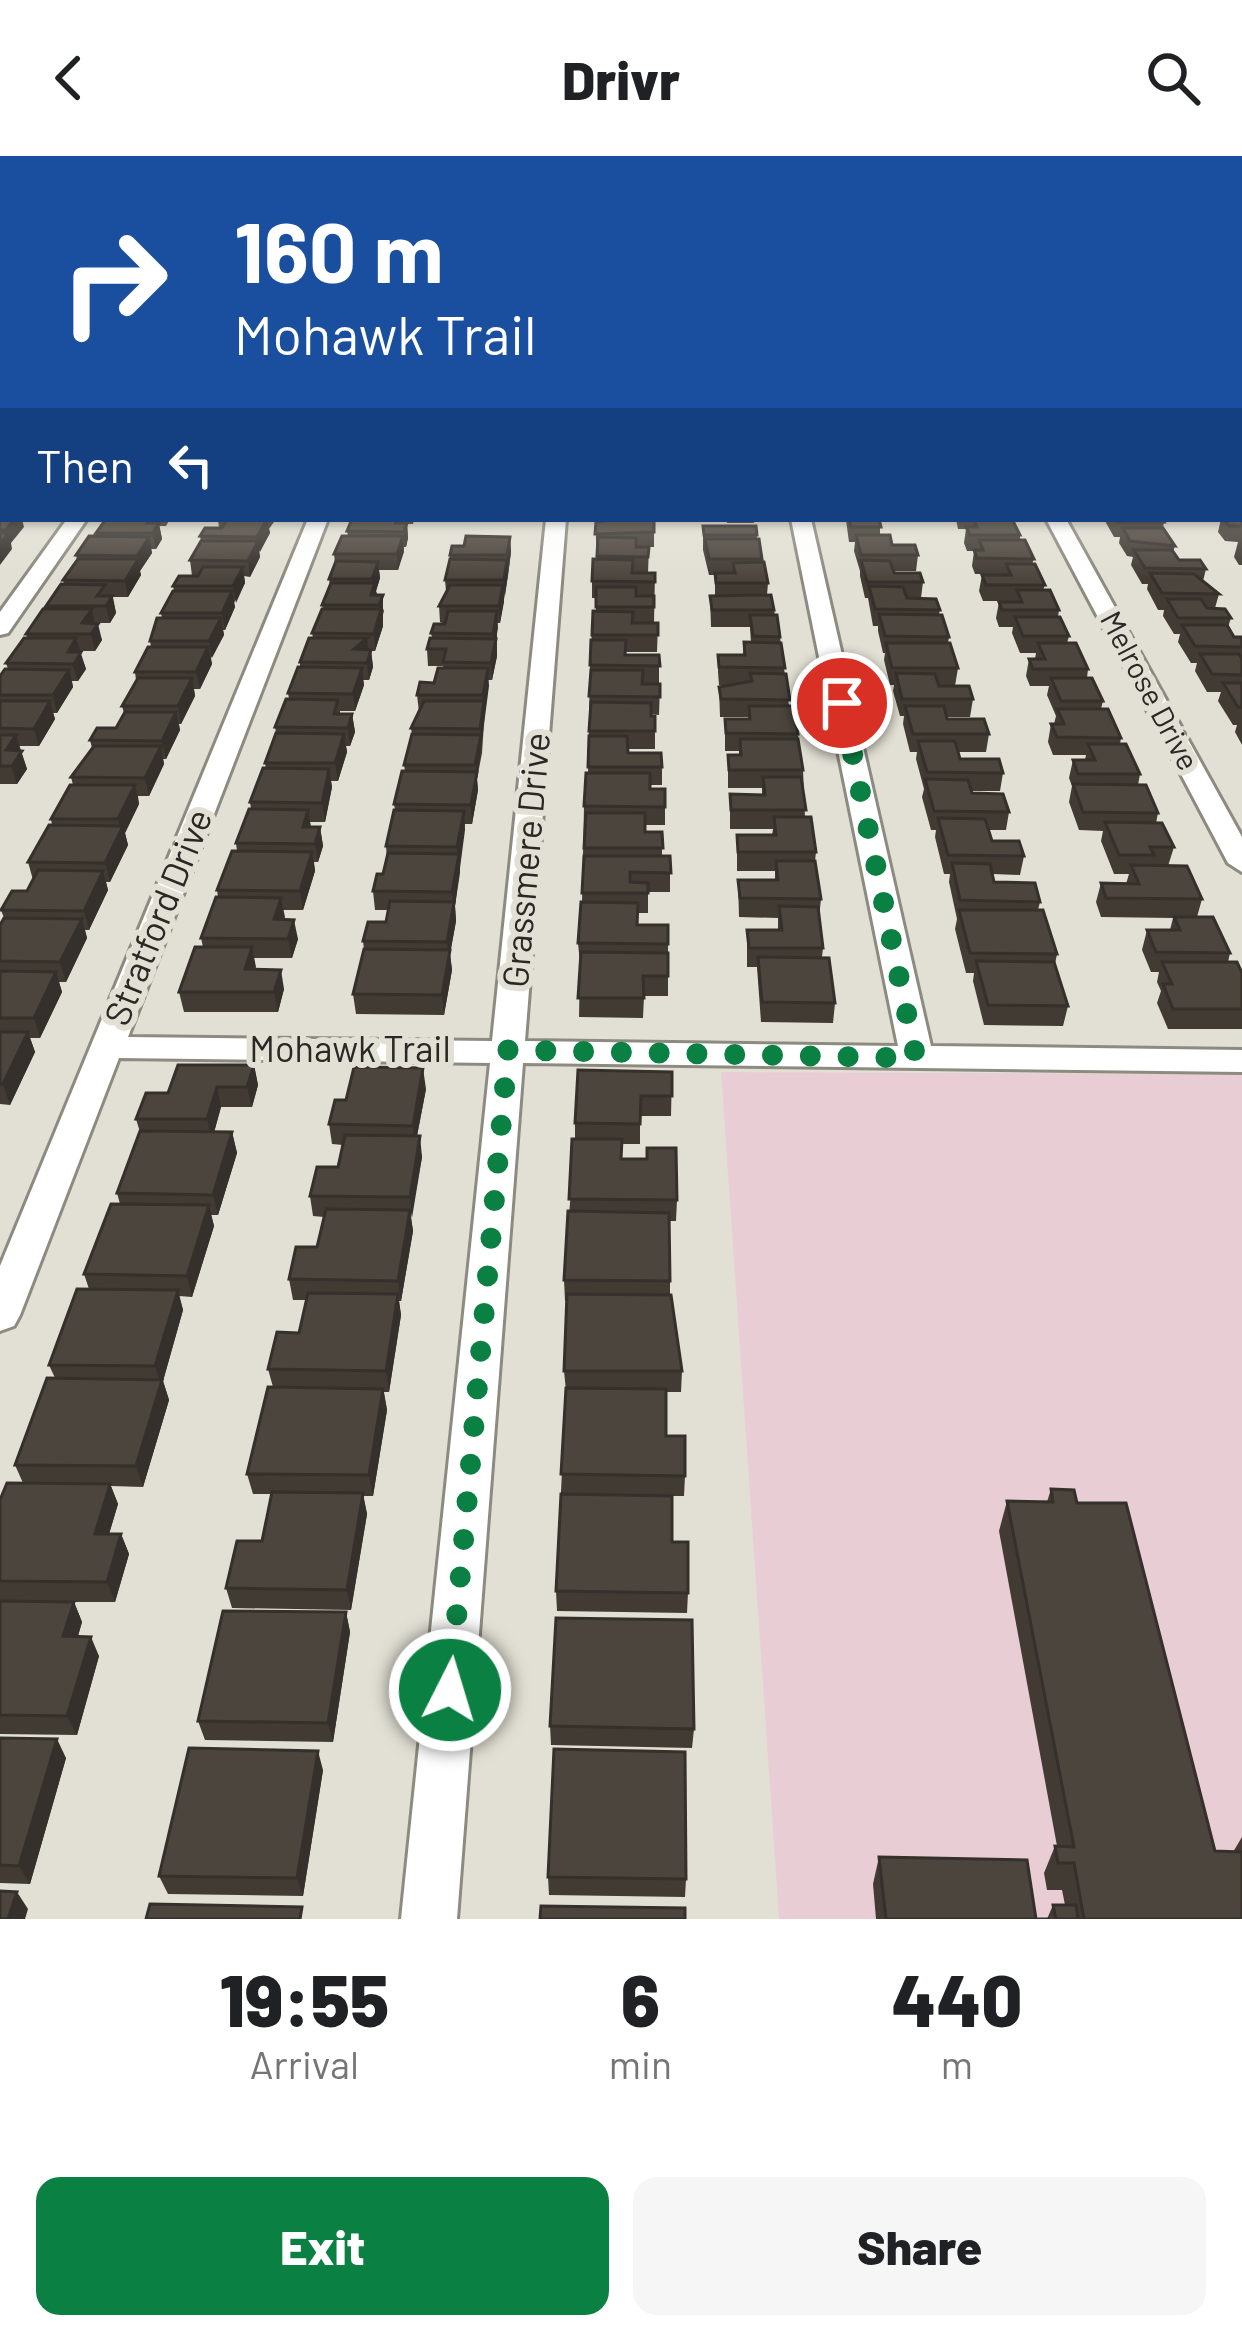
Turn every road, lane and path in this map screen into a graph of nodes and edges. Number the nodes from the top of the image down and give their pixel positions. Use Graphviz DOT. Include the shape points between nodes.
graph roads {
  1 [pos="74,522"];
  2 [pos="317,522"];
  3 [pos="556,522"];
  4 [pos="802,522"];
  5 [pos="1059,522"];
  6 [pos="0,628"];
  7 [pos="1242,863"];
  8 [pos="106,1047"];
  9 [pos="508,1050"];
  10 [pos="916,1058"];
  11 [pos="1242,1061"];
  12 [pos="0,1315"];
  13 [pos="429,1919"];
  1 -- 6 [label="street"];
  2 -- 8 [label="street, Stratford Drive"];
  3 -- 9 [label="street, Grassmere Drive"];
  4 -- 10 [label="street"];
  5 -- 7 [label="street, Melrose Drive"];
  8 -- 9 [label="street, Mohawk Trail"];
  8 -- 12 [label="street, Stratford Drive"];
  9 -- 10 [label="street, Mohawk Trail"];
  9 -- 13 [label="street, Grassmere Drive"];
  10 -- 11 [label="street, Mohawk Trail"];
}
